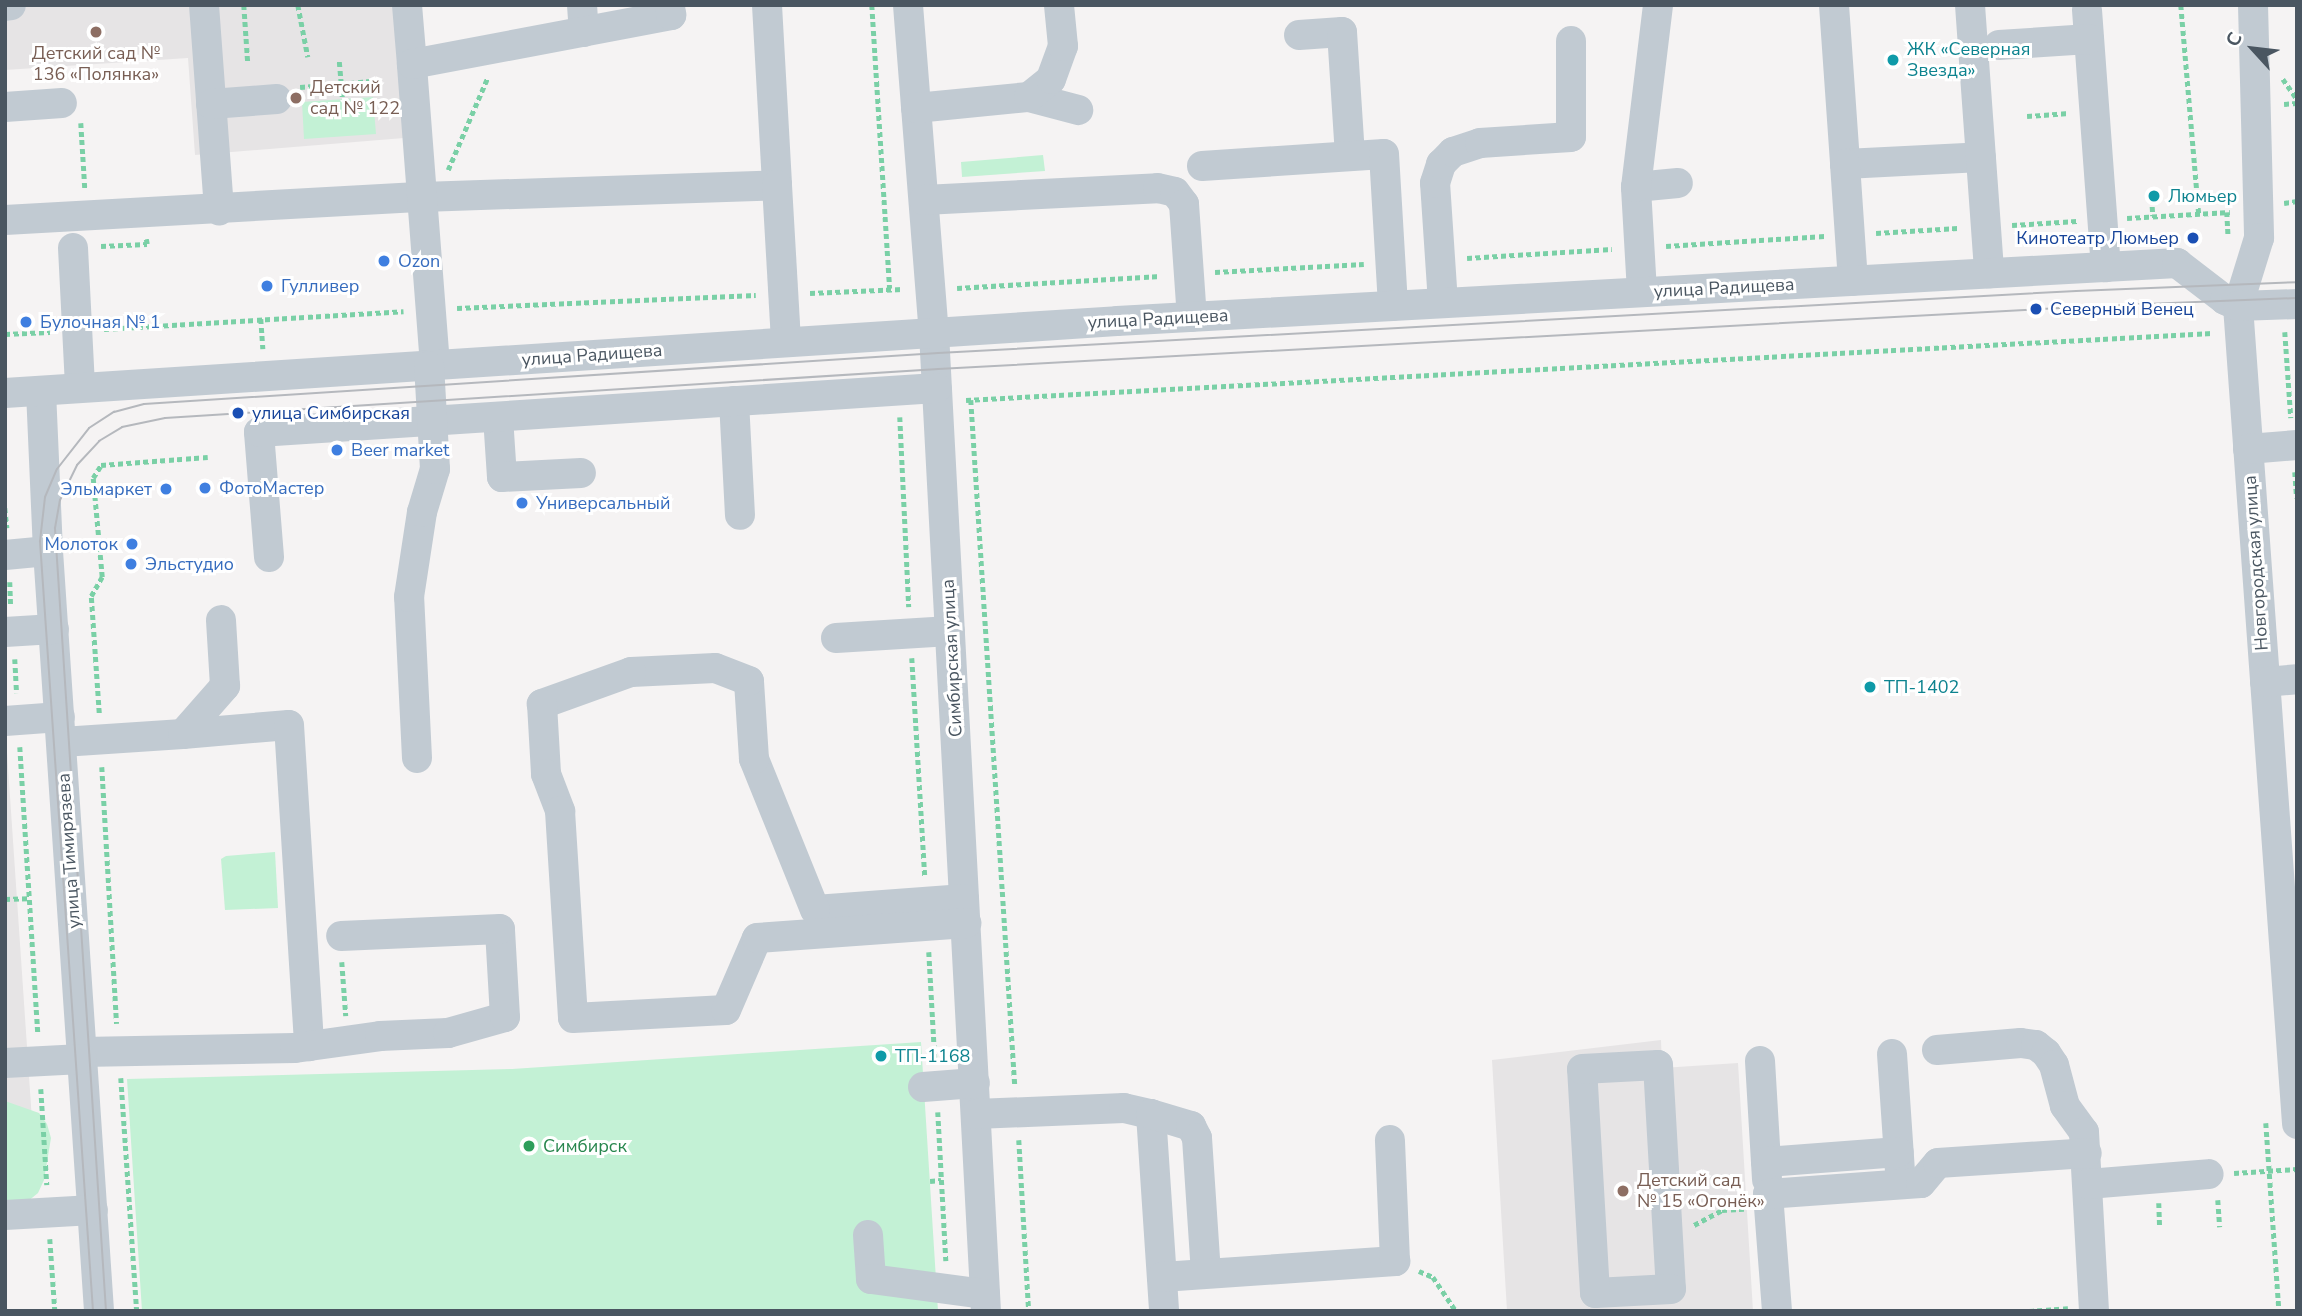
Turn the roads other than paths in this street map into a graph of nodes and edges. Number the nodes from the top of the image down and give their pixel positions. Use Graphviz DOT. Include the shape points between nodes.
graph roads {
  1 [pos="11,5"];
  2 [pos="204,5"];
  3 [pos="407,5"];
  4 [pos="670,5"];
  5 [pos="766,5"];
  6 [pos="908,5"];
  7 [pos="1059,5"];
  8 [pos="1658,5"];
  9 [pos="1834,5"];
  10 [pos="1970,5"];
  11 [pos="2253,5"];
  12 [pos="5,6"];
  13 [pos="583,19"];
  14 [pos="1299,35"];
  15 [pos="1571,41"];
  16 [pos="1999,45"];
  17 [pos="412,64"];
  18 [pos="1029,97"];
  19 [pos="277,99"];
  20 [pos="62,103"];
  21 [pos="211,104"];
  22 [pos="5,107"];
  23 [pos="916,108"];
  24 [pos="1077,110"];
  25 [pos="1350,156"];
  26 [pos="1981,157"];
  27 [pos="1845,164"];
  28 [pos="1202,166"];
  29 [pos="1678,183"];
  30 [pos="777,185"];
  31 [pos="1636,187"];
  32 [pos="430,197"];
  33 [pos="924,200"];
  34 [pos="219,210"];
  35 [pos="5,220"];
  36 [pos="81,248"];
  37 [pos="2106,267"];
  38 [pos="1990,273"];
  39 [pos="1853,281"];
  40 [pos="1642,292"];
  41 [pos="1443,303"];
  42 [pos="1393,306"];
  43 [pos="2238,306"];
  44 [pos="2291,315"];
  45 [pos="1192,317"];
  46 [pos="934,333"];
  47 [pos="786,342"];
  48 [pos="432,365"];
  49 [pos="80,387"];
  50 [pos="41,391"];
  51 [pos="5,393"];
  52 [pos="937,395"];
  53 [pos="734,401"];
  54 [pos="498,417"];
  55 [pos="432,421"];
  56 [pos="2295,445"];
  57 [pos="2248,449"];
  58 [pos="580,473"];
  59 [pos="740,515"];
  60 [pos="48,551"];
  61 [pos="7,555"];
  62 [pos="269,557"];
  63 [pos="221,620"];
  64 [pos="54,629"];
  65 [pos="9,631"];
  66 [pos="950,631"];
  67 [pos="836,638"];
  68 [pos="2297,679"];
  69 [pos="2265,681"];
  70 [pos="12,720"];
  71 [pos="61,729"];
  72 [pos="183,734"];
  73 [pos="417,758"];
  74 [pos="965,911"];
  75 [pos="341,936"];
  76 [pos="309,1046"];
  77 [pos="1937,1050"];
  78 [pos="1892,1054"];
  79 [pos="82,1055"];
  80 [pos="1760,1061"];
  81 [pos="2295,1061"];
  82 [pos="5,1063"];
  83 [pos="975,1083"];
  84 [pos="923,1087"];
  85 [pos="976,1114"];
  86 [pos="1151,1114"];
  87 [pos="2297,1124"];
  88 [pos="1390,1140"];
  89 [pos="1899,1152"];
  90 [pos="2087,1153"];
  91 [pos="1766,1162"];
  92 [pos="2208,1174"];
  93 [pos="1901,1184"];
  94 [pos="2088,1184"];
  95 [pos="1769,1201"];
  96 [pos="93,1210"];
  97 [pos="5,1214"];
  98 [pos="868,1235"];
  99 [pos="1206,1273"];
  100 [pos="1162,1277"];
  101 [pos="1615,1301"];
  102 [pos="985,1302"];
  103 [pos="2094,1309"];
  104 [pos="99,1311"];
  105 [pos="1164,1311"];
  106 [pos="1777,1311"];
  1 -- 12 [label="street"];
  2 -- 21 [label="street"];
  3 -- 17 [label="street"];
  4 -- 13 [label="street" via="671,15"];
  5 -- 30 [label="street"];
  6 -- 23 [label="street, Симбирская улица"];
  7 -- 18 [label="street" via="1063,46 1051,79"];
  8 -- 31 [label="street"];
  9 -- 27 [label="street"];
  10 -- 26 [label="street"];
  11 -- 43 [label="street, Новгородская улица" via="2259,238"];
  13 -- 17 [label="street" via="500,48"];
  14 -- 25 [label="street" via="1342,32"];
  15 -- 41 [label="street" via="1571,137 1480,143 1453,152 1441,164 1435,183"];
  16 -- 37 [label="street" via="2088,24"];
  17 -- 32 [label="street"];
  18 -- 23 [label="street"];
  18 -- 24 [label="street"];
  19 -- 21 [label="street"];
  20 -- 22 [label="street"];
  21 -- 34 [label="street"];
  23 -- 33 [label="street, Симбирская улица"];
  25 -- 28 [label="street"];
  25 -- 42 [label="street" via="1384,155"];
  26 -- 27 [label="street"];
  26 -- 38 [label="street"];
  27 -- 39 [label="street"];
  29 -- 31 [label="street"];
  30 -- 32 [label="street"];
  30 -- 47 [label="street"];
  31 -- 40 [label="street"];
  32 -- 34 [label="street"];
  32 -- 48 [label="street"];
  33 -- 45 [label="street" via="1158,188 1175,192 1184,204"];
  33 -- 46 [label="street, Симбирская улица"];
  34 -- 35 [label="street"];
  36 -- 49 [label="street"];
  37 -- 38 [label="street, улица Радищева"];
  37 -- 43 [label="street, улица Радищева" via="2177,263"];
  38 -- 39 [label="street, улица Радищева"];
  39 -- 40 [label="street, улица Радищева"];
  40 -- 41 [label="street, улица Радищева"];
  41 -- 42 [label="street, улица Радищева"];
  42 -- 45 [label="street, улица Радищева"];
  43 -- 44 [label="street"];
  43 -- 57 [label="street, Новгородская улица"];
  45 -- 46 [label="street, улица Радищева"];
  46 -- 47 [label="street, улица Радищева"];
  46 -- 52 [label="street, Симбирская улица"];
  47 -- 48 [label="street, улица Радищева"];
  48 -- 49 [label="street, улица Радищева"];
  48 -- 55 [label="street"];
  49 -- 50 [label="street, улица Радищева"];
  50 -- 51 [label="street, улица Радищева"];
  50 -- 60 [label="street, улица Тимирязева"];
  52 -- 53 [label="street"];
  52 -- 66 [label="street, Симбирская улица"];
  53 -- 54 [label="street"];
  53 -- 59 [label="street"];
  54 -- 55 [label="street"];
  54 -- 58 [label="street" via="502,477"];
  55 -- 62 [label="street" via="259,432"];
  55 -- 73 [label="street" via="435,469 422,513 409,597"];
  56 -- 57 [label="street"];
  57 -- 69 [label="street, Новгородская улица"];
  60 -- 61 [label="street"];
  60 -- 64 [label="street, улица Тимирязева"];
  63 -- 72 [label="street" via="225,686"];
  64 -- 65 [label="street"];
  64 -- 71 [label="street, улица Тимирязева"];
  66 -- 67 [label="street"];
  66 -- 74 [label="street, Симбирская улица"];
  68 -- 69 [label="street"];
  69 -- 81 [label="street, Новгородская улица"];
  70 -- 71 [label="street"];
  71 -- 72 [label="street" via="100,740"];
  71 -- 79 [label="street, улица Тимирязева"];
  72 -- 76 [label="street" via="289,725"];
  74 -- 74 [label="street" via="757,938 726,1010 573,1018 560,811 546,774 542,704 631,672 715,668 749,681 754,759 816,910"];
  74 -- 83 [label="street, Симбирская улица"];
  75 -- 76 [label="street" via="500,929 505,1017 448,1033"];
  76 -- 79 [label="street"];
  77 -- 90 [label="street" via="2036,1045 2054,1065 2065,1106 2084,1132"];
  78 -- 89 [label="street"];
  79 -- 82 [label="street"];
  79 -- 96 [label="street, улица Тимирязева"];
  80 -- 91 [label="street"];
  81 -- 87 [label="street, Новгородская улица"];
  83 -- 84 [label="street"];
  83 -- 85 [label="street, Симбирская улица"];
  85 -- 86 [label="street" via="1124,1108"];
  85 -- 102 [label="street, Симбирская улица"];
  86 -- 99 [label="street" via="1191,1126 1197,1138"];
  86 -- 100 [label="street"];
  88 -- 99 [label="street" via="1395,1261"];
  89 -- 91 [label="street"];
  89 -- 93 [label="street"];
  90 -- 93 [label="street" via="1938,1163 1921,1183"];
  90 -- 94 [label="street"];
  91 -- 95 [label="street"];
  92 -- 94 [label="street"];
  93 -- 95 [label="street"];
  94 -- 103 [label="street"];
  95 -- 106 [label="street"];
  96 -- 97 [label="street"];
  96 -- 104 [label="street, улица Тимирязева"];
  98 -- 102 [label="street" via="871,1279"];
  99 -- 100 [label="street"];
  100 -- 105 [label="street"];
  101 -- 101 [label="street" via="1671,1289 1658,1065 1582,1069 1595,1293"];
}
